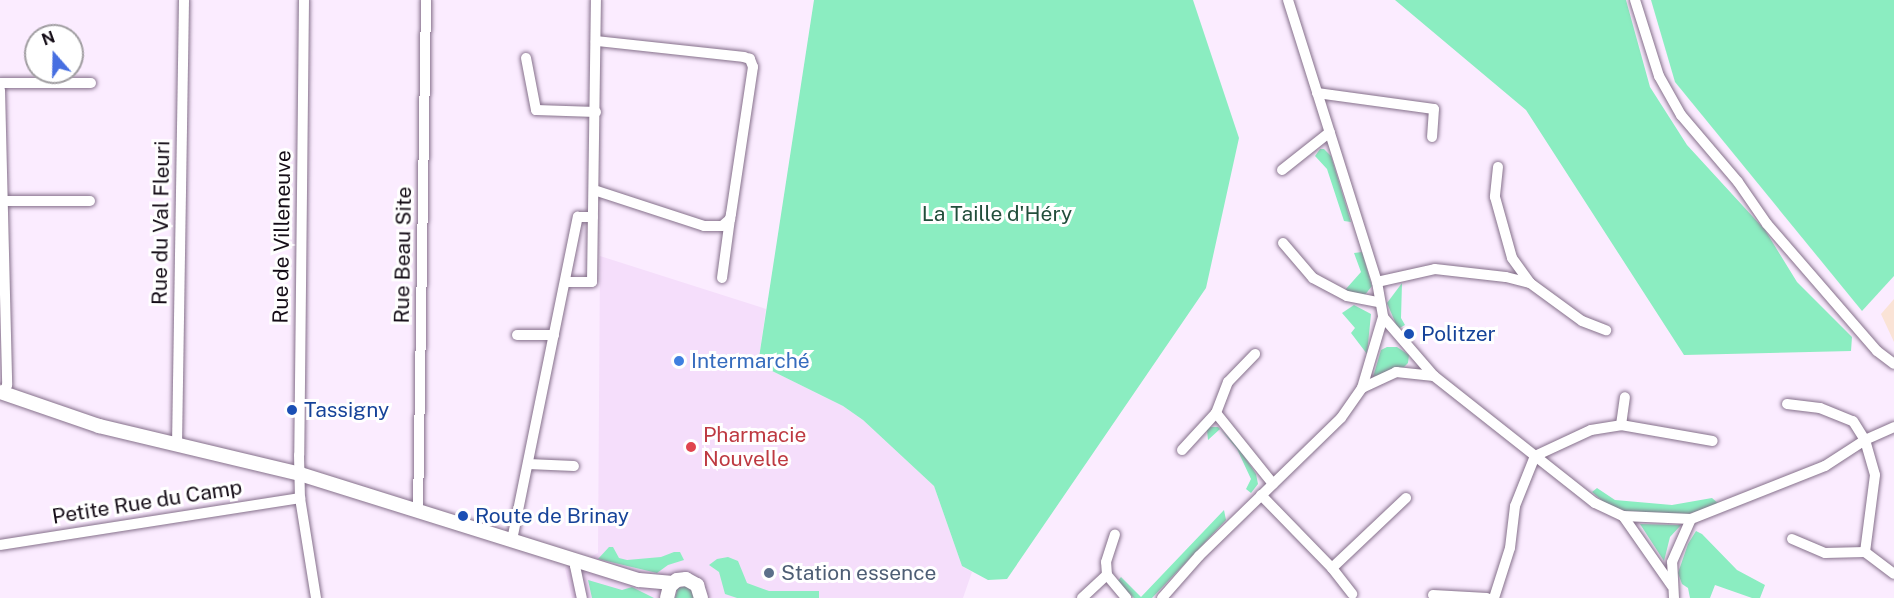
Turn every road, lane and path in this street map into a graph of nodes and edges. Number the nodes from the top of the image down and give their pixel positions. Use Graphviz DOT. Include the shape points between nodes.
graph roads {
  1 [pos="184,0"];
  2 [pos="304,0"];
  3 [pos="426,0"];
  4 [pos="596,0"];
  5 [pos="1288,0"];
  6 [pos="1635,0"];
  7 [pos="596,41"];
  8 [pos="526,58"];
  9 [pos="0,83"];
  10 [pos="91,83"];
  11 [pos="0,90"];
  12 [pos="1317,93"];
  13 [pos="596,112"];
  14 [pos="1330,132"];
  15 [pos="1432,137"];
  16 [pos="1498,167"];
  17 [pos="1282,170"];
  18 [pos="594,189"];
  19 [pos="3,201"];
  20 [pos="90,201"];
  21 [pos="593,217"];
  22 [pos="730,219"];
  23 [pos="1283,243"];
  24 [pos="1512,258"];
  25 [pos="2,270"];
  26 [pos="1506,277"];
  27 [pos="722,278"];
  28 [pos="565,282"];
  29 [pos="1377,282"];
  30 [pos="1530,283"];
  31 [pos="1379,302"];
  32 [pos="1383,317"];
  33 [pos="1606,330"];
  34 [pos="517,335"];
  35 [pos="554,335"];
  36 [pos="1255,354"];
  37 [pos="1894,364"];
  38 [pos="1434,376"];
  39 [pos="1362,388"];
  40 [pos="2,393"];
  41 [pos="1625,397"];
  42 [pos="1786,405"];
  43 [pos="1216,414"];
  44 [pos="1621,425"];
  45 [pos="1894,427"];
  46 [pos="1865,440"];
  47 [pos="1713,441"];
  48 [pos="177,446"];
  49 [pos="1182,450"];
  50 [pos="1534,456"];
  51 [pos="528,464"];
  52 [pos="574,466"];
  53 [pos="300,474"];
  54 [pos="1273,484"];
  55 [pos="1261,495"];
  56 [pos="300,498"];
  57 [pos="1406,498"];
  58 [pos="418,510"];
  59 [pos="1623,516"];
  60 [pos="1691,519"];
  61 [pos="1115,534"];
  62 [pos="1792,539"];
  63 [pos="512,540"];
  64 [pos="0,545"];
  65 [pos="1865,552"];
  66 [pos="576,560"];
  67 [pos="1332,568"];
  68 [pos="1894,574"];
  69 [pos="1107,575"];
  70 [pos="639,580"];
  71 [pos="674,583"];
  72 [pos="1672,586"];
  73 [pos="700,594"];
  74 [pos="1352,594"];
  75 [pos="1434,595"];
  76 [pos="316,598"];
  77 [pos="582,598"];
  78 [pos="666,598"];
  79 [pos="715,598"];
  80 [pos="1082,598"];
  81 [pos="1126,598"];
  82 [pos="1162,598"];
  83 [pos="1486,598"];
  84 [pos="1494,598"];
  85 [pos="1674,598"];
  1 -- 48 [label="street, Rue du Val Fleuri"];
  2 -- 53 [label="street, Rue de Villeneuve"];
  3 -- 58 [label="street, Rue Beau Site"];
  4 -- 7 [label="street"];
  5 -- 12 [label="street"];
  6 -- 37 [label="street" via="1659,76 1681,115 1767,224 1877,351"];
  7 -- 13 [label="street"];
  7 -- 22 [label="street" via="750,59 753,67"];
  8 -- 13 [label="street" via="536,110"];
  9 -- 10 [label="street"];
  11 -- 19 [label="street"];
  12 -- 14 [label="street"];
  12 -- 15 [label="street" via="1434,109"];
  13 -- 18 [label="street"];
  14 -- 17 [label="street"];
  14 -- 29 [label="street"];
  16 -- 24 [label="street" via="1495,197"];
  18 -- 21 [label="street"];
  18 -- 22 [label="street" via="704,226 722,226"];
  19 -- 20 [label="street"];
  19 -- 25 [label="street"];
  21 -- 28 [label="street" via="578,217"];
  21 -- 28 [label="street" via="592,282"];
  22 -- 27 [label="street"];
  23 -- 31 [label="street" via="1313,278 1347,296"];
  24 -- 26 [label="street"];
  24 -- 30 [label="street"];
  25 -- 40 [label="street" via="7,385"];
  26 -- 29 [label="street" via="1435,269"];
  26 -- 30 [label="street"];
  28 -- 35 [label="street"];
  29 -- 31 [label="street"];
  30 -- 33 [label="street" via="1582,321"];
  31 -- 32 [label="street"];
  32 -- 38 [label="street"];
  32 -- 39 [label="street"];
  34 -- 35 [label="street"];
  35 -- 51 [label="street"];
  36 -- 43 [label="street" via="1228,382"];
  38 -- 39 [label="street" via="1396,372"];
  38 -- 50 [label="street"];
  39 -- 54 [label="street" via="1341,418"];
  40 -- 48 [label="main road" via="99,426"];
  41 -- 44 [label="street"];
  42 -- 46 [label="street" via="1820,408 1853,421"];
  43 -- 49 [label="street"];
  43 -- 54 [label="street"];
  44 -- 47 [label="street"];
  44 -- 50 [label="street" via="1591,430"];
  45 -- 46 [label="street"];
  46 -- 60 [label="street" via="1825,465"];
  46 -- 65 [label="street" via="1875,475"];
  48 -- 53 [label="main road"];
  50 -- 59 [label="street" via="1595,503"];
  50 -- 84 [label="street" via="1515,506 1510,548"];
  51 -- 52 [label="street"];
  51 -- 63 [label="street"];
  53 -- 56 [label="street, Rue de Villeneuve"];
  53 -- 58 [label="main road"];
  54 -- 55 [label="street"];
  55 -- 67 [label="street"];
  55 -- 82 [label="street"];
  56 -- 64 [label="street, Petite Rue du Camp"];
  56 -- 76 [label="street, Rue de Villeneuve"];
  57 -- 67 [label="street"];
  58 -- 63 [label="main road"];
  59 -- 60 [label="street"];
  59 -- 72 [label="street"];
  60 -- 72 [label="street" via="1672,562"];
  61 -- 69 [label="street" via="1106,562"];
  62 -- 65 [label="street" via="1825,553"];
  63 -- 66 [label="main road"];
  65 -- 68 [label="street"];
  66 -- 70 [label="main road"];
  66 -- 77 [label="street"];
  67 -- 74 [label="street"];
  69 -- 80 [label="street"];
  69 -- 81 [label="street"];
  70 -- 71 [label="main road"];
  70 -- 78 [label="main road"];
  71 -- 73 [label="main road" via="686,579 694,582"];
  71 -- 78 [label="main road"];
  72 -- 85 [label="street"];
  73 -- 79 [label="main road"];
  75 -- 83 [label="street"];
}
